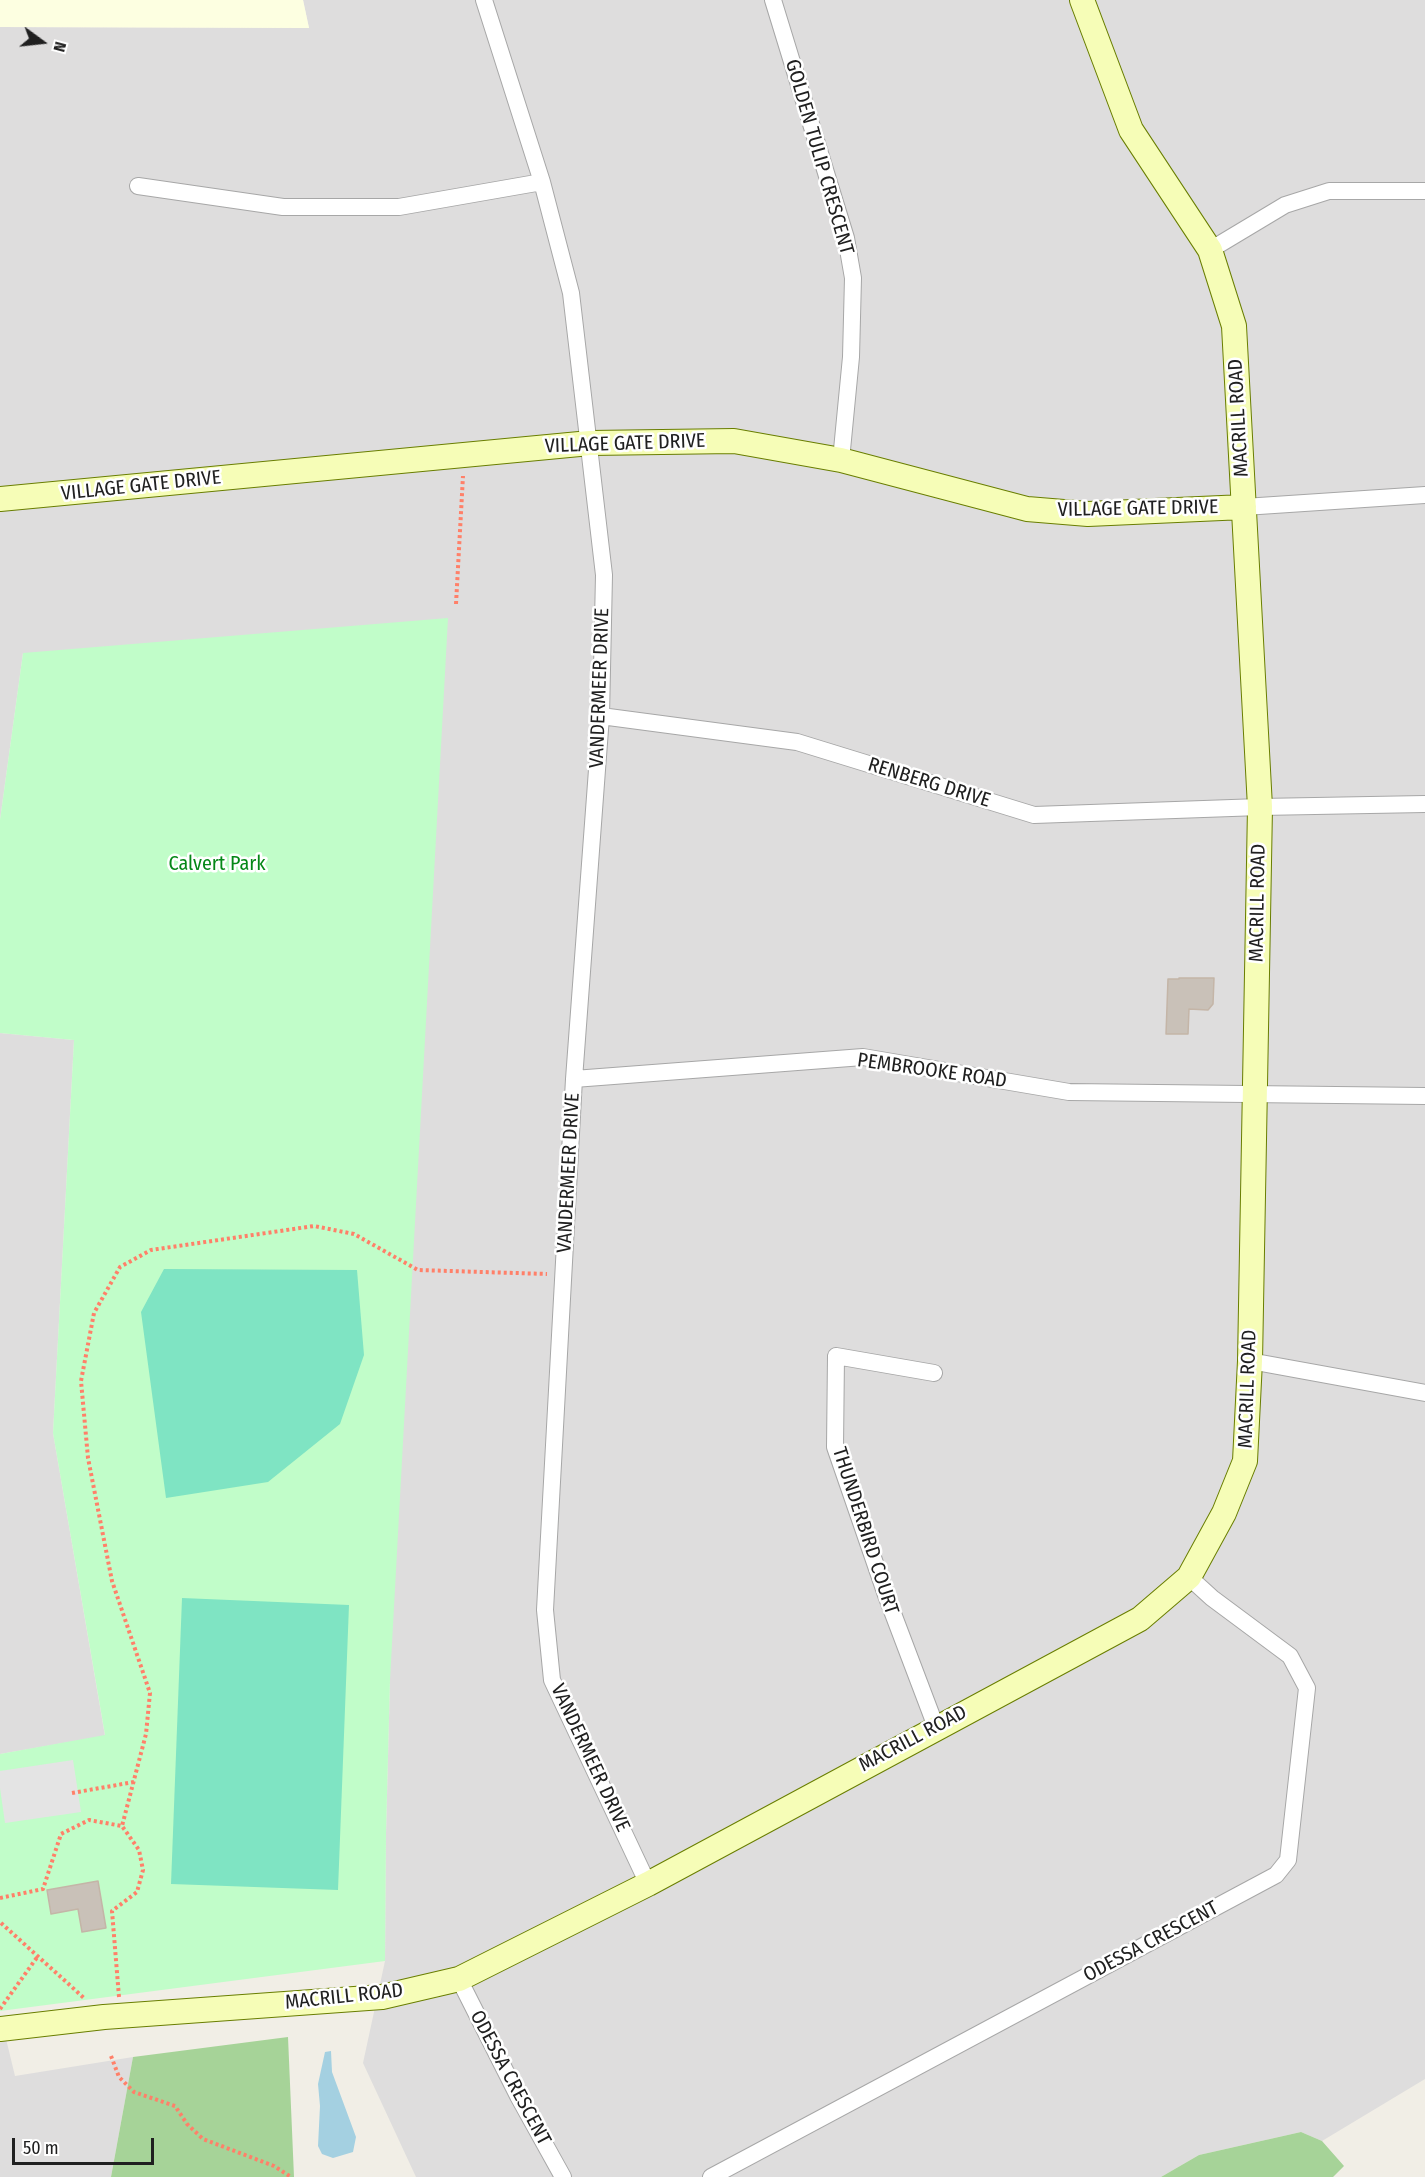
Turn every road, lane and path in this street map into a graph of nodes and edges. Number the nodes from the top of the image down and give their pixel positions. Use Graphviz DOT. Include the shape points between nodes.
graph roads {
  1 [pos="484,0"];
  2 [pos="773,0"];
  3 [pos="1082,0"];
  4 [pos="542,182"];
  5 [pos="138,186"];
  6 [pos="1425,191"];
  7 [pos="1210,250"];
  8 [pos="590,443"];
  9 [pos="464,455"];
  10 [pos="841,460"];
  11 [pos="1425,495"];
  12 [pos="0,499"];
  13 [pos="1244,507"];
  14 [pos="456,604"];
  15 [pos="601,716"];
  16 [pos="1425,804"];
  17 [pos="1260,807"];
  18 [pos="574,1079"];
  19 [pos="1255,1095"];
  20 [pos="1425,1096"];
  21 [pos="563,1275"];
  22 [pos="1250,1362"];
  23 [pos="934,1373"];
  24 [pos="1425,1393"];
  25 [pos="1189,1577"];
  26 [pos="936,1727"];
  27 [pos="134,1782"];
  28 [pos="72,1793"];
  29 [pos="122,1826"];
  30 [pos="648,1884"];
  31 [pos="0,1898"];
  32 [pos="2,1923"];
  33 [pos="38,1956"];
  34 [pos="459,1979"];
  35 [pos="0,2010"];
  36 [pos="112,2016"];
  37 [pos="0,2029"];
  38 [pos="111,2056"];
  39 [pos="291,2177"];
  40 [pos="563,2177"];
  41 [pos="711,2177"];
  1 -- 4 [label="street"];
  2 -- 10 [label="street, GOLDEN TULIP CRESCENT" via="846,238 853,278 851,357"];
  3 -- 7 [label="street, MACRILL ROAD" via="1131,130"];
  4 -- 5 [label="street" via="399,207 283,207"];
  4 -- 8 [label="street" via="572,293"];
  6 -- 7 [label="street" via="1329,191 1285,205"];
  7 -- 13 [label="street, MACRILL ROAD" via="1234,326"];
  8 -- 9 [label="street, VILLAGE GATE DRIVE"];
  8 -- 10 [label="street, VILLAGE GATE DRIVE" via="734,441"];
  8 -- 15 [label="street, VANDERMEER DRIVE" via="604,575"];
  9 -- 12 [label="street, VILLAGE GATE DRIVE"];
  9 -- 14 [label="path"];
  10 -- 13 [label="street, VILLAGE GATE DRIVE" via="1027,509 1088,514"];
  11 -- 13 [label="street"];
  13 -- 17 [label="street, MACRILL ROAD"];
  15 -- 17 [label="street, RENBERG DRIVE" via="797,742 1034,815"];
  15 -- 18 [label="street, VANDERMEER DRIVE"];
  16 -- 17 [label="street, RENBERG DRIVE"];
  17 -- 19 [label="street, MACRILL ROAD"];
  18 -- 19 [label="street, PEMBROOKE ROAD" via="863,1057 1069,1092"];
  18 -- 21 [label="street, VANDERMEER DRIVE"];
  19 -- 20 [label="street, PEMBROOKE ROAD"];
  19 -- 22 [label="street, MACRILL ROAD"];
  21 -- 27 [label="path" via="418,1270 354,1234 314,1226 151,1250 120,1267 94,1313 81,1381 88,1458 112,1581 150,1694 146,1734"];
  21 -- 30 [label="street, VANDERMEER DRIVE" via="544,1610 552,1680"];
  22 -- 24 [label="street"];
  22 -- 25 [label="street, MACRILL ROAD" via="1245,1461 1224,1513"];
  23 -- 26 [label="street, THUNDERBIRD COURT" via="836,1356 835,1447"];
  25 -- 26 [label="street, MACRILL ROAD" via="1140,1619"];
  25 -- 41 [label="street, ODESSA CRESCENT" via="1290,1656 1307,1688 1288,1860 1276,1875"];
  26 -- 30 [label="street, MACRILL ROAD"];
  27 -- 28 [label="path"];
  27 -- 29 [label="path"];
  29 -- 31 [label="path" via="89,1820 60,1834 43,1889"];
  29 -- 36 [label="path" via="139,1850 143,1870 138,1892 112,1911"];
  30 -- 34 [label="street, MACRILL ROAD"];
  32 -- 33 [label="path"];
  33 -- 35 [label="path"];
  33 -- 36 [label="path"];
  34 -- 36 [label="street, MACRILL ROAD" via="382,1997"];
  34 -- 40 [label="street, ODESSA CRESCENT"];
  36 -- 37 [label="street, MACRILL ROAD"];
  38 -- 39 [label="path" via="119,2077 134,2092 175,2106 203,2139 274,2166"];
}
